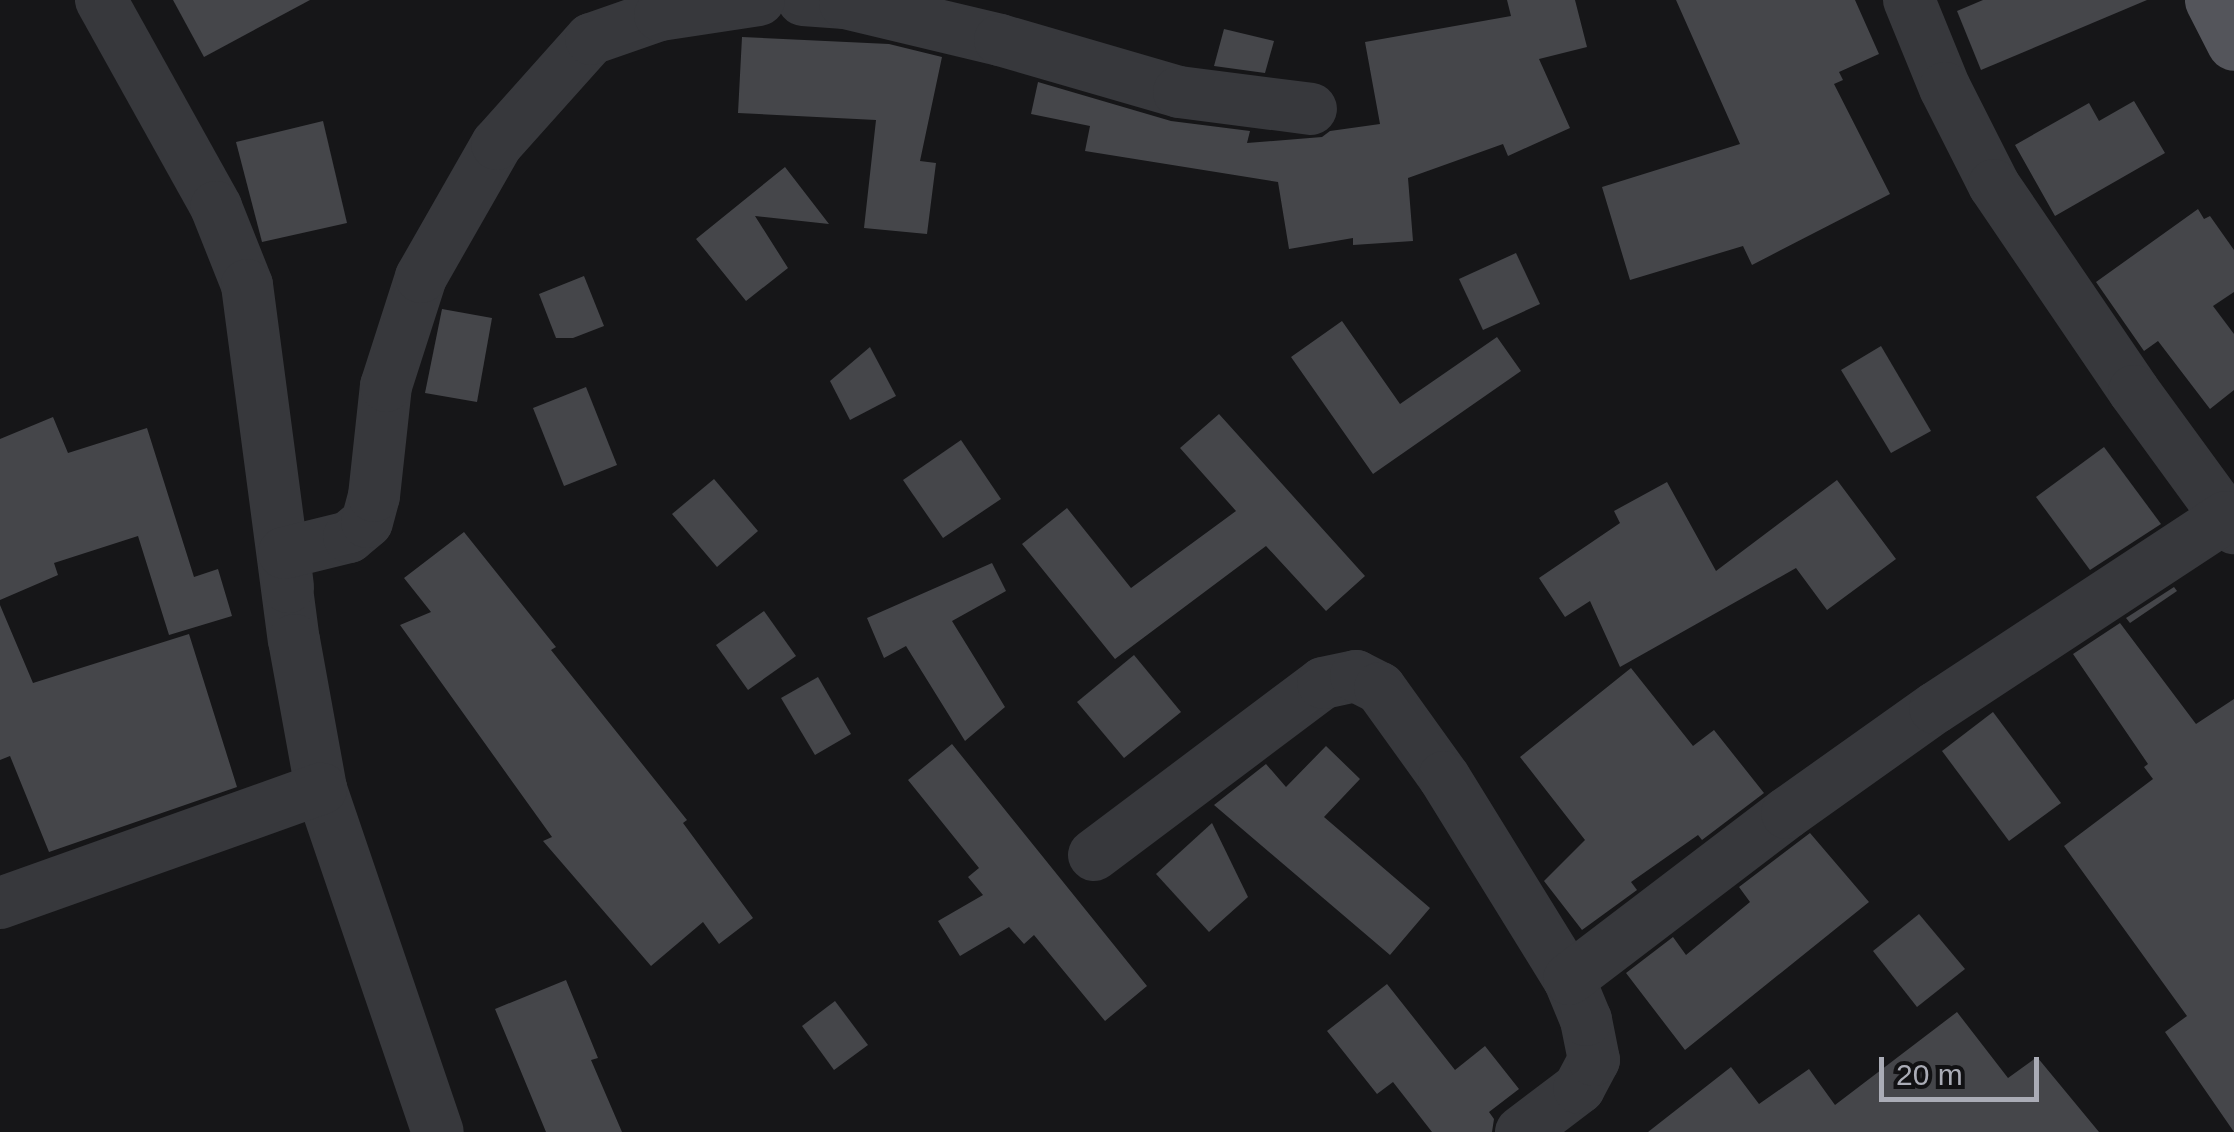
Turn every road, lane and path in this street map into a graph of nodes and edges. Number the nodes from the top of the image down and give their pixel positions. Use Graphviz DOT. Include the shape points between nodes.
graph roads {
  1 [pos="101,0"];
  2 [pos="636,0"];
  3 [pos="759,0"];
  4 [pos="803,0"];
  5 [pos="1909,0"];
  6 [pos="2212,0"];
  7 [pos="591,40"];
  8 [pos="2234,43"];
  9 [pos="1312,109"];
  10 [pos="2230,522"];
  11 [pos="294,640"];
  12 [pos="321,788"];
  13 [pos="1094,854"];
  14 [pos="0,903"];
  15 [pos="1569,979"];
  16 [pos="438,1132"];
  17 [pos="1521,1132"];
  1 -- 11 [label="street" via="216,207 247,285"];
  2 -- 7 [label="street"];
  3 -- 7 [label="street" via="660,15"];
  4 -- 9 [label="street" via="845,2 1179,92"];
  5 -- 10 [label="street" via="1994,185"];
  6 -- 8 [label="main road"];
  7 -- 11 [label="street" via="497,144 421,277 386,386 367,522 349,536 284,553"];
  10 -- 15 [label="street" via="1906,729"];
  11 -- 12 [label="street"];
  12 -- 14 [label="street"];
  12 -- 16 [label="street"];
  13 -- 15 [label="street" via="1323,683 1356,676 1380,688 1444,777"];
  15 -- 17 [label="street" via="1594,1060 1578,1088"];
}
